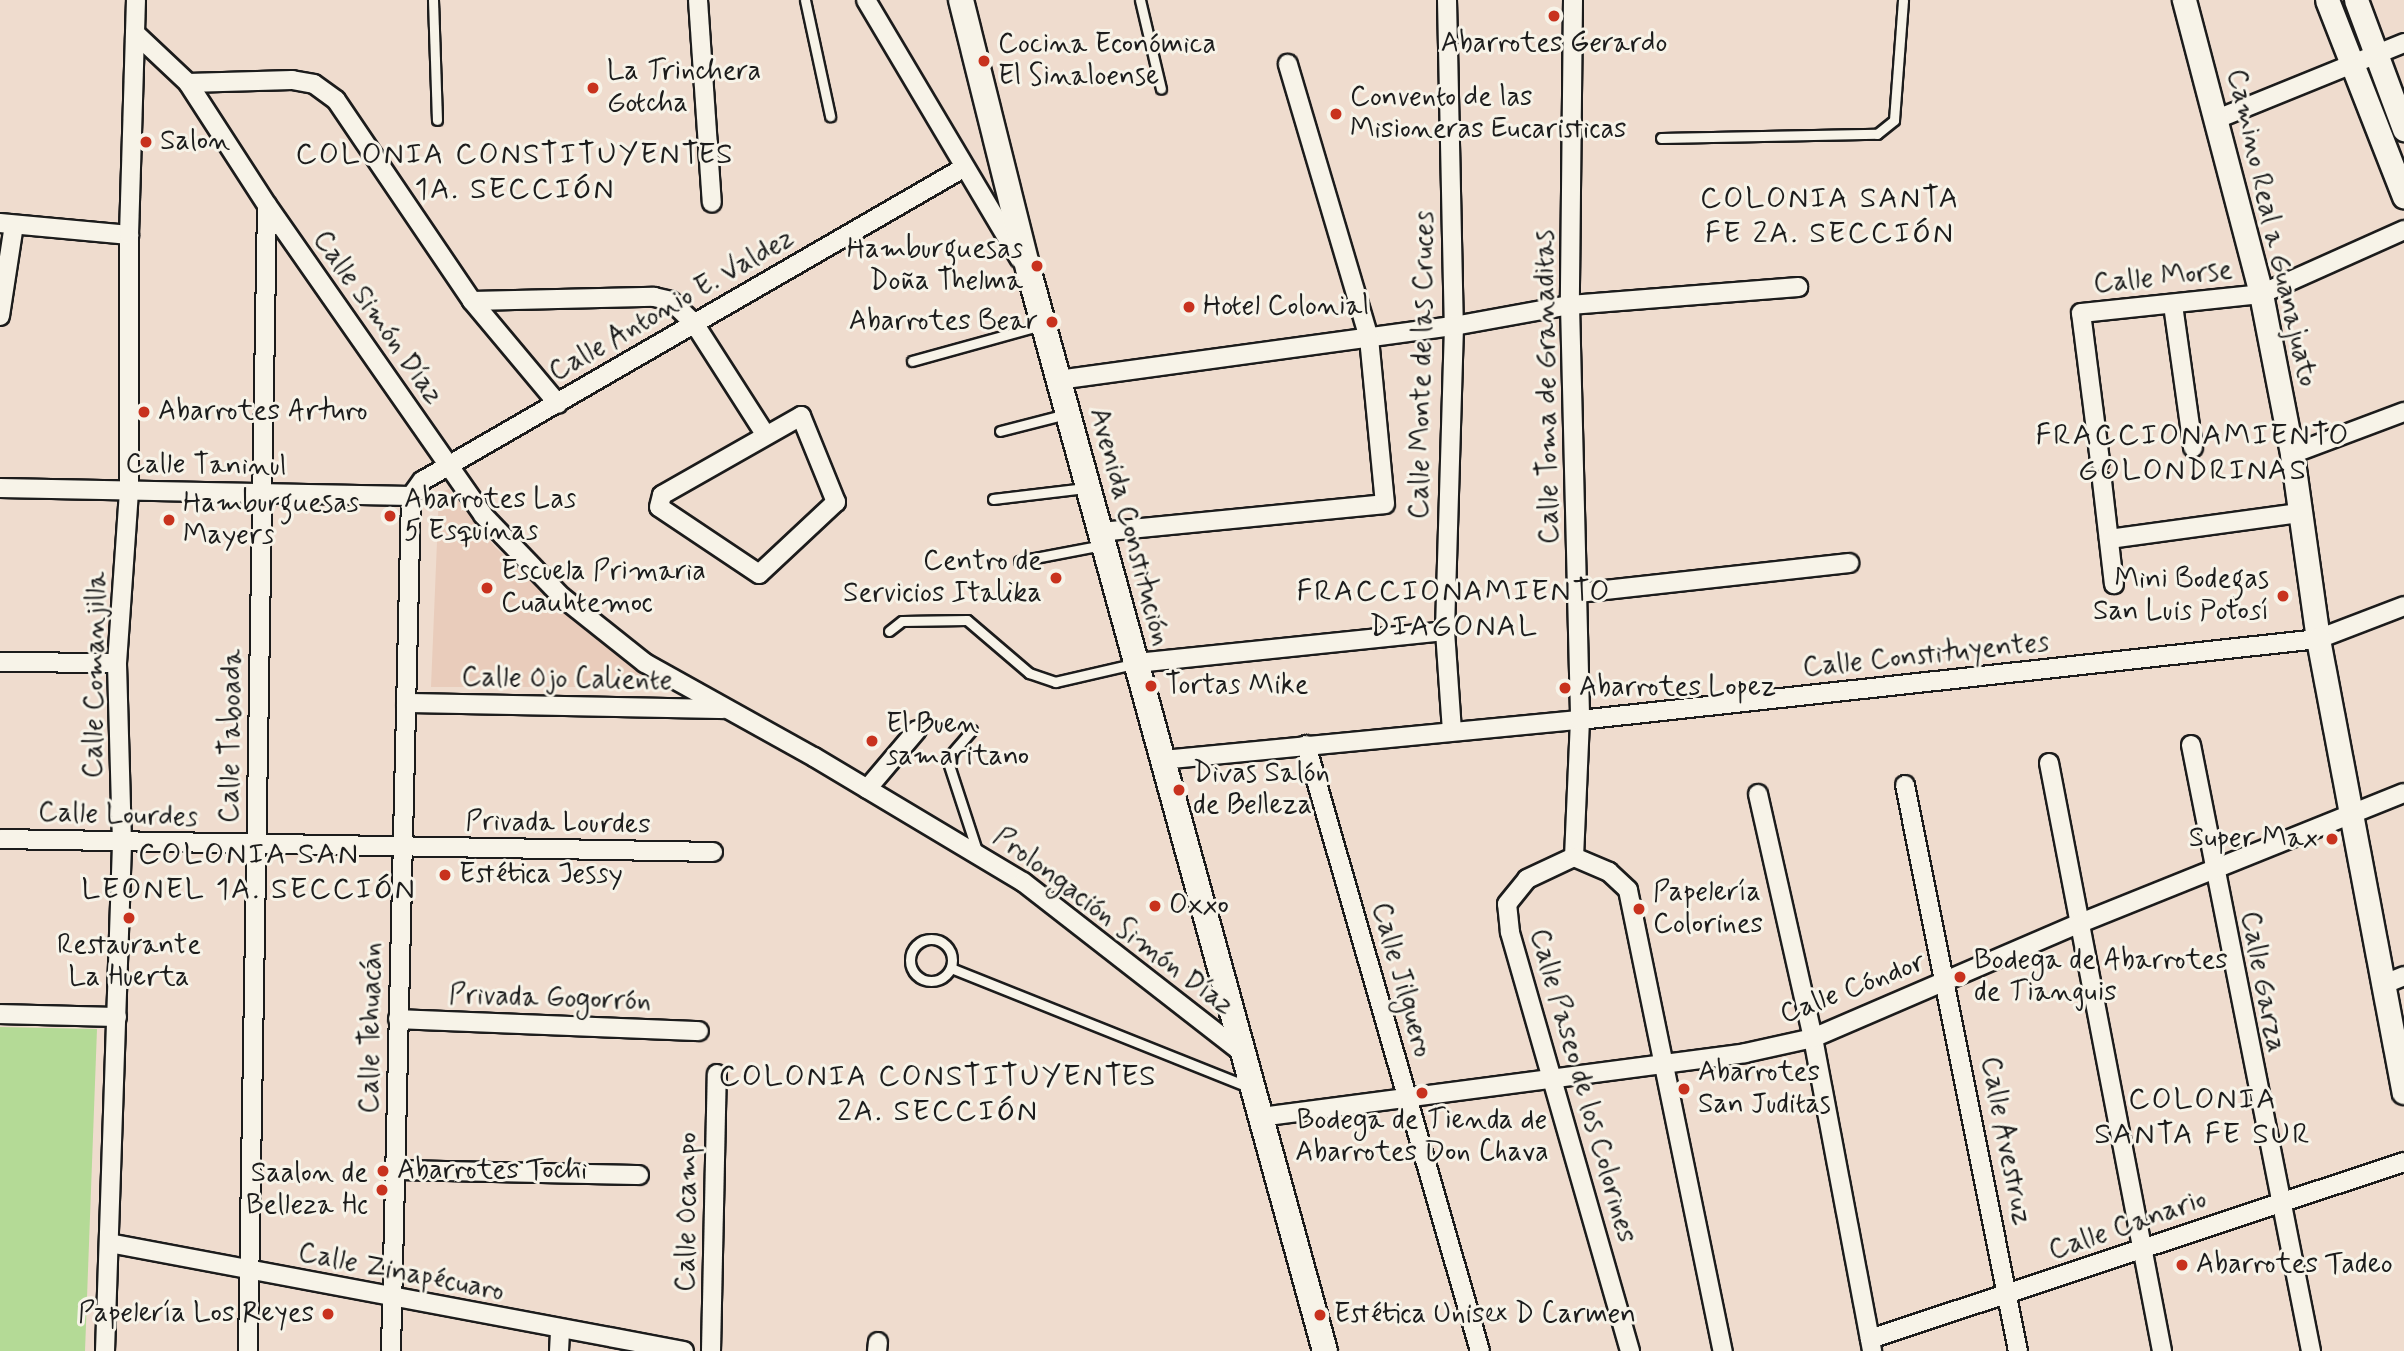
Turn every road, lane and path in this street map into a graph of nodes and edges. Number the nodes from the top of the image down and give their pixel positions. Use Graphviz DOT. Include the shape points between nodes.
graph roads {
  1 [pos="136,0"];
  2 [pos="433,0"];
  3 [pos="698,0"];
  4 [pos="806,0"];
  5 [pos="866,0"];
  6 [pos="961,0"];
  7 [pos="1140,0"];
  8 [pos="1447,0"];
  9 [pos="1573,0"];
  10 [pos="1903,0"];
  11 [pos="2184,0"];
  12 [pos="2327,0"];
  13 [pos="2356,0"];
  14 [pos="135,33"];
  15 [pos="2404,43"];
  16 [pos="2376,56"];
  17 [pos="1288,64"];
  18 [pos="2354,64"];
  19 [pos="188,83"];
  20 [pos="1161,89"];
  21 [pos="830,116"];
  22 [pos="2217,119"];
  23 [pos="437,120"];
  24 [pos="2404,129"];
  25 [pos="1661,138"];
  26 [pos="965,167"];
  27 [pos="2404,196"];
  28 [pos="712,203"];
  29 [pos="267,205"];
  30 [pos="7,224"];
  31 [pos="2404,230"];
  32 [pos="129,235"];
  33 [pos="1028,272"];
  34 [pos="1798,287"];
  35 [pos="2261,294"];
  36 [pos="472,301"];
  37 [pos="1570,305"];
  38 [pos="2173,305"];
  39 [pos="0,316"];
  40 [pos="694,323"];
  41 [pos="1043,325"];
  42 [pos="1454,326"];
  43 [pos="1369,338"];
  44 [pos="912,361"];
  45 [pos="1058,380"];
  46 [pos="558,404"];
  47 [pos="2404,412"];
  48 [pos="1067,414"];
  49 [pos="1000,431"];
  50 [pos="765,434"];
  51 [pos="2193,448"];
  52 [pos="2292,454"];
  53 [pos="2100,461"];
  54 [pos="448,467"];
  55 [pos="2102,481"];
  56 [pos="1088,487"];
  57 [pos="0,488"];
  58 [pos="129,491"];
  59 [pos="262,492"];
  60 [pos="411,496"];
  61 [pos="993,499"];
  62 [pos="2299,513"];
  63 [pos="1102,538"];
  64 [pos="2109,540"];
  65 [pos="1019,561"];
  66 [pos="1849,563"];
  67 [pos="2114,584"];
  68 [pos="1578,593"];
  69 [pos="2404,606"];
  70 [pos="889,631"];
  71 [pos="1445,631"];
  72 [pos="2318,639"];
  73 [pos="0,662"];
  74 [pos="117,663"];
  75 [pos="1136,663"];
  76 [pos="406,703"];
  77 [pos="726,709"];
  78 [pos="1580,720"];
  79 [pos="917,730"];
  80 [pos="972,730"];
  81 [pos="1452,730"];
  82 [pos="2191,745"];
  83 [pos="1306,746"];
  84 [pos="1162,760"];
  85 [pos="2049,764"];
  86 [pos="1905,785"];
  87 [pos="867,789"];
  88 [pos="2404,793"];
  89 [pos="1758,794"];
  90 [pos="2352,814"];
  91 [pos="0,839"];
  92 [pos="121,843"];
  93 [pos="256,846"];
  94 [pos="403,848"];
  95 [pos="713,852"];
  96 [pos="978,853"];
  97 [pos="1574,857"];
  98 [pos="2213,870"];
  99 [pos="2078,923"];
  100 [pos="951,968"];
  101 [pos="2404,976"];
  102 [pos="1947,983"];
  103 [pos="2382,985"];
  104 [pos="0,1014"];
  105 [pos="117,1017"];
  106 [pos="398,1019"];
  107 [pos="699,1031"];
  108 [pos="1813,1038"];
  109 [pos="1243,1054"];
  110 [pos="1667,1062"];
  111 [pos="717,1074"];
  112 [pos="1553,1077"];
  113 [pos="1253,1089"];
  114 [pos="2404,1092"];
  115 [pos="1408,1100"];
  116 [pos="1261,1117"];
  117 [pos="2404,1162"];
  118 [pos="395,1170"];
  119 [pos="639,1175"];
  120 [pos="2280,1203"];
  121 [pos="109,1243"];
  122 [pos="2141,1248"];
  123 [pos="249,1270"];
  124 [pos="2008,1294"];
  125 [pos="392,1298"];
  126 [pos="560,1331"];
  127 [pos="1871,1345"];
  128 [pos="106,1351"];
  129 [pos="248,1351"];
  130 [pos="391,1351"];
  131 [pos="559,1351"];
  132 [pos="684,1351"];
  133 [pos="711,1351"];
  134 [pos="1325,1351"];
  135 [pos="1479,1351"];
  136 [pos="1630,1351"];
  137 [pos="1723,1351"];
  138 [pos="2018,1351"];
  139 [pos="2162,1351"];
  140 [pos="2311,1351"];
  1 -- 14 [label="street, Calle Comanjilla"];
  2 -- 23 [label="lane"];
  3 -- 28 [label="street"];
  4 -- 21 [label="lane"];
  5 -- 26 [label="street"];
  6 -- 33 [label="main road, Avenida Constitución"];
  7 -- 20 [label="lane"];
  8 -- 42 [label="street, Calle Monte de las Cruces"];
  9 -- 37 [label="street, Calle Toma de Granaditas"];
  10 -- 25 [label="lane" via="1894,120 1877,134"];
  11 -- 22 [label="street, Camino Real a Guanajuato"];
  12 -- 18 [label="street"];
  13 -- 16 [label="street"];
  14 -- 19 [label="street, Calle Simón Díaz"];
  14 -- 32 [label="street, Calle Comanjilla"];
  15 -- 16 [label="street"];
  16 -- 18 [label="street"];
  16 -- 24 [label="street"];
  17 -- 43 [label="street"];
  18 -- 22 [label="street"];
  18 -- 27 [label="street"];
  19 -- 29 [label="street, Calle Simón Díaz"];
  19 -- 36 [label="street" via="314,83 336,100"];
  22 -- 35 [label="street, Camino Real a Guanajuato"];
  26 -- 33 [label="street"];
  26 -- 40 [label="street, Calle Antonio E. Valdez"];
  29 -- 54 [label="street, Calle Simón Díaz"];
  29 -- 59 [label="street, Calle Taboada"];
  30 -- 32 [label="street"];
  30 -- 39 [label="street"];
  31 -- 35 [label="street, Calle Morse"];
  32 -- 58 [label="street, Calle Comanjilla"];
  33 -- 41 [label="main road, Avenida Constitución"];
  34 -- 37 [label="street"];
  35 -- 38 [label="street, Calle Morse"];
  35 -- 52 [label="street, Camino Real a Guanajuato"];
  36 -- 40 [label="street" via="654,297 671,301"];
  36 -- 46 [label="street"];
  37 -- 42 [label="street"];
  37 -- 68 [label="street, Calle Toma de Granaditas"];
  38 -- 51 [label="street"];
  38 -- 53 [label="street, Calle Morse" via="2081,313"];
  40 -- 46 [label="street, Calle Antonio E. Valdez"];
  40 -- 50 [label="street"];
  41 -- 44 [label="lane"];
  41 -- 45 [label="main road, Avenida Constitución"];
  42 -- 43 [label="street"];
  42 -- 71 [label="street, Calle Monte de las Cruces"];
  43 -- 45 [label="street"];
  43 -- 63 [label="street" via="1385,504"];
  45 -- 48 [label="main road, Avenida Constitución"];
  46 -- 54 [label="street, Calle Antonio E. Valdez"];
  47 -- 52 [label="street"];
  48 -- 49 [label="lane"];
  48 -- 56 [label="main road, Avenida Constitución"];
  50 -- 50 [label="street" via="658,501 659,507 759,574 836,502 801,416"];
  52 -- 62 [label="street, Camino Real a Guanajuato"];
  54 -- 60 [label="street, Calle Antonio E. Valdez" via="422,481"];
  54 -- 77 [label="street, Prolongación Simón Díaz" via="483,516 562,597 645,663"];
  55 -- 64 [label="street"];
  56 -- 61 [label="lane"];
  56 -- 63 [label="main road, Avenida Constitución"];
  57 -- 58 [label="street, Calle Taninul"];
  58 -- 59 [label="street, Calle Taninul"];
  58 -- 74 [label="street, Calle Comanjilla"];
  59 -- 60 [label="street, Calle Taninul"];
  59 -- 93 [label="street, Calle Taboada"];
  60 -- 76 [label="street, Calle Tehuacán"];
  62 -- 64 [label="street"];
  62 -- 72 [label="street, Camino Real a Guanajuato"];
  63 -- 65 [label="lane"];
  63 -- 75 [label="main road, Avenida Constitución"];
  64 -- 67 [label="street"];
  66 -- 68 [label="street"];
  68 -- 78 [label="street, Calle Toma de Granaditas"];
  69 -- 72 [label="street, Calle Constituyentes"];
  70 -- 75 [label="lane" via="902,621 967,620 1030,673 1055,682"];
  71 -- 75 [label="street"];
  71 -- 81 [label="street, Calle Monte de las Cruces"];
  72 -- 78 [label="street, Calle Constituyentes"];
  72 -- 90 [label="street, Camino Real a Guanajuato"];
  73 -- 74 [label="street"];
  74 -- 92 [label="street, Calle Comanjilla"];
  75 -- 84 [label="main road, Avenida Constitución"];
  76 -- 77 [label="street, Calle Ojo Caliente"];
  76 -- 94 [label="street, Calle Tehuacán"];
  77 -- 87 [label="street, Prolongación Simón Díaz"];
  78 -- 81 [label="street, Calle Constituyentes"];
  78 -- 97 [label="street, Calle Toma de Granaditas"];
  79 -- 87 [label="street"];
  80 -- 96 [label="lane" via="947,759"];
  81 -- 83 [label="street, Calle Constituyentes"];
  82 -- 98 [label="street, Calle Garza"];
  83 -- 84 [label="street, Calle Constituyentes"];
  83 -- 115 [label="street, Calle Jilguero"];
  84 -- 109 [label="main road, Avenida Constitución"];
  85 -- 99 [label="street"];
  86 -- 102 [label="street, Calle Avestruz"];
  87 -- 96 [label="street, Prolongación Simón Díaz"];
  88 -- 90 [label="street, Calle Cóndor"];
  89 -- 108 [label="street"];
  90 -- 98 [label="street, Calle Cóndor"];
  90 -- 103 [label="street, Camino Real a Guanajuato"];
  91 -- 92 [label="street, Calle Lourdes"];
  92 -- 93 [label="street, Calle Lourdes"];
  92 -- 105 [label="street, Calle Comanjilla"];
  93 -- 94 [label="street, Calle Lourdes"];
  93 -- 123 [label="street, Calle Taboada"];
  94 -- 95 [label="street, Privada Lourdes"];
  94 -- 106 [label="street, Calle Tehuacán"];
  96 -- 109 [label="street, Prolongación Simón Díaz" via="1138,968"];
  97 -- 110 [label="street" via="1609,872 1628,890"];
  97 -- 112 [label="street, Calle Paseo de los Colorines" via="1527,879 1507,904 1510,932"];
  98 -- 99 [label="street, Calle Cóndor"];
  98 -- 120 [label="street, Calle Garza"];
  99 -- 102 [label="street, Calle Cóndor"];
  99 -- 122 [label="street"];
  100 -- 100 [label="lane" via="951,953 937,940 918,944 911,955 912,968 928,981 942,978"];
  100 -- 113 [label="lane"];
  101 -- 103 [label="street"];
  102 -- 108 [label="street, Calle Cóndor"];
  102 -- 124 [label="street, Calle Avestruz"];
  103 -- 114 [label="street, Camino Real a Guanajuato"];
  104 -- 105 [label="street"];
  105 -- 121 [label="street, Calle Comanjilla"];
  106 -- 107 [label="street, Privada Gogorrón"];
  106 -- 118 [label="street, Calle Tehuacán"];
  108 -- 110 [label="street, Calle Cóndor"];
  108 -- 127 [label="street"];
  109 -- 113 [label="main road, Avenida Constitución"];
  110 -- 112 [label="street, Calle Cóndor"];
  110 -- 137 [label="street"];
  111 -- 133 [label="street, Calle Ocampo"];
  112 -- 115 [label="street, Calle Cóndor"];
  112 -- 136 [label="street, Calle Paseo de los Colorines"];
  113 -- 116 [label="main road, Avenida Constitución"];
  115 -- 116 [label="street, Calle Cóndor"];
  115 -- 135 [label="street, Calle Jilguero"];
  116 -- 134 [label="main road, Avenida Constitución"];
  117 -- 120 [label="street, Calle Canario"];
  118 -- 119 [label="street"];
  118 -- 125 [label="street, Calle Tehuacán"];
  120 -- 122 [label="street, Calle Canario"];
  120 -- 140 [label="street, Calle Garza"];
  121 -- 123 [label="street, Calle Zinapécuaro"];
  121 -- 128 [label="street, Calle Comanjilla"];
  122 -- 124 [label="street, Calle Canario"];
  122 -- 139 [label="street"];
  123 -- 125 [label="street, Calle Zinapécuaro"];
  123 -- 129 [label="street, Calle Taboada"];
  124 -- 127 [label="street, Calle Canario"];
  124 -- 138 [label="street, Calle Avestruz"];
  125 -- 126 [label="street, Calle Zinapécuaro"];
  125 -- 130 [label="street, Calle Tehuacán"];
  126 -- 131 [label="street"];
  126 -- 132 [label="street, Calle Zinapécuaro"];
}
